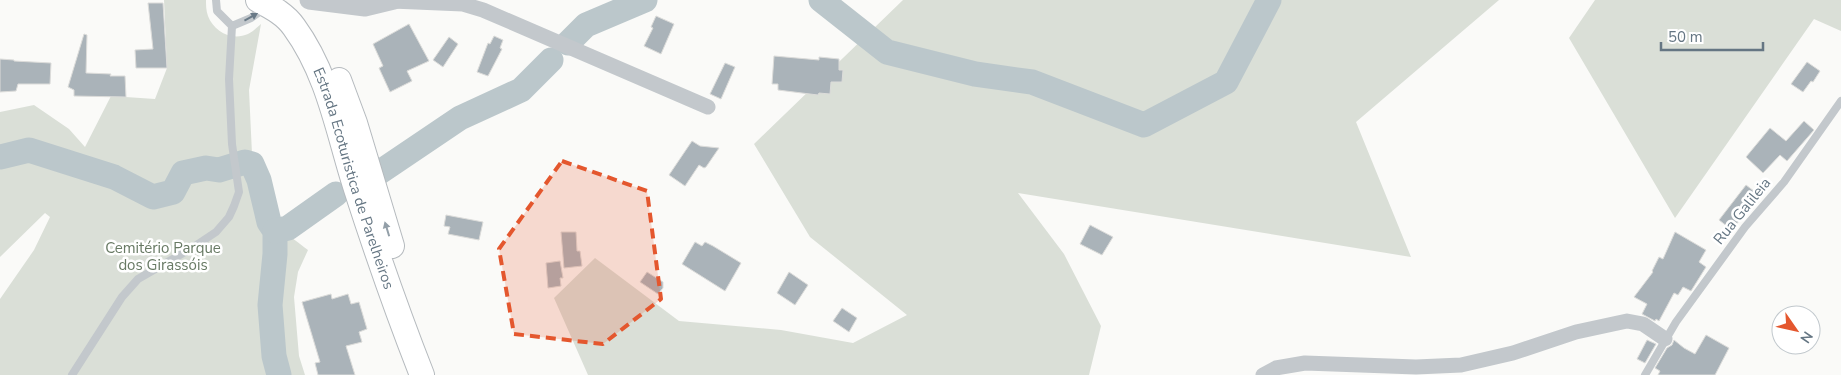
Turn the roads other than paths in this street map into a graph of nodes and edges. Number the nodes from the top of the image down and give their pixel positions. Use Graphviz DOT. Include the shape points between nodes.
graph roads {
  1 [pos="216,0"];
  2 [pos="309,0"];
  3 [pos="274,1"];
  4 [pos="393,1"];
  5 [pos="334,2"];
  6 [pos="232,26"];
  7 [pos="1841,101"];
  8 [pos="708,107"];
  9 [pos="1665,339"];
  10 [pos="72,375"];
  11 [pos="422,375"];
  12 [pos="436,375"];
  13 [pos="1263,375"];
  14 [pos="1645,375"];
  1 -- 6 [label="lane" via="217,11"];
  2 -- 5 [label="street"];
  6 -- 3 [label="lane, one-way" via="251,18"];
  3 -- 11 [label="main road, Estrada Ecoturistica de Parelheiros" via="293,25 320,71 356,188"];
  12 -- 3 [label="main road, Estrada Ecoturistica de Parelheiros, one-way" via="420,337 336,69 318,35"];
  4 -- 5 [label="street" via="365,7"];
  4 -- 8 [label="street" via="463,4 483,10"];
  6 -- 10 [label="lane" via="229,78 232,144 239,192 229,217 216,232 138,279 122,297"];
  7 -- 9 [label="lane, Rua Galileia"];
  9 -- 13 [label="street" via="1643,324 1627,321 1461,365 1416,367 1305,363 1276,368"];
  9 -- 14 [label="lane, Rua Galileia"];
}
